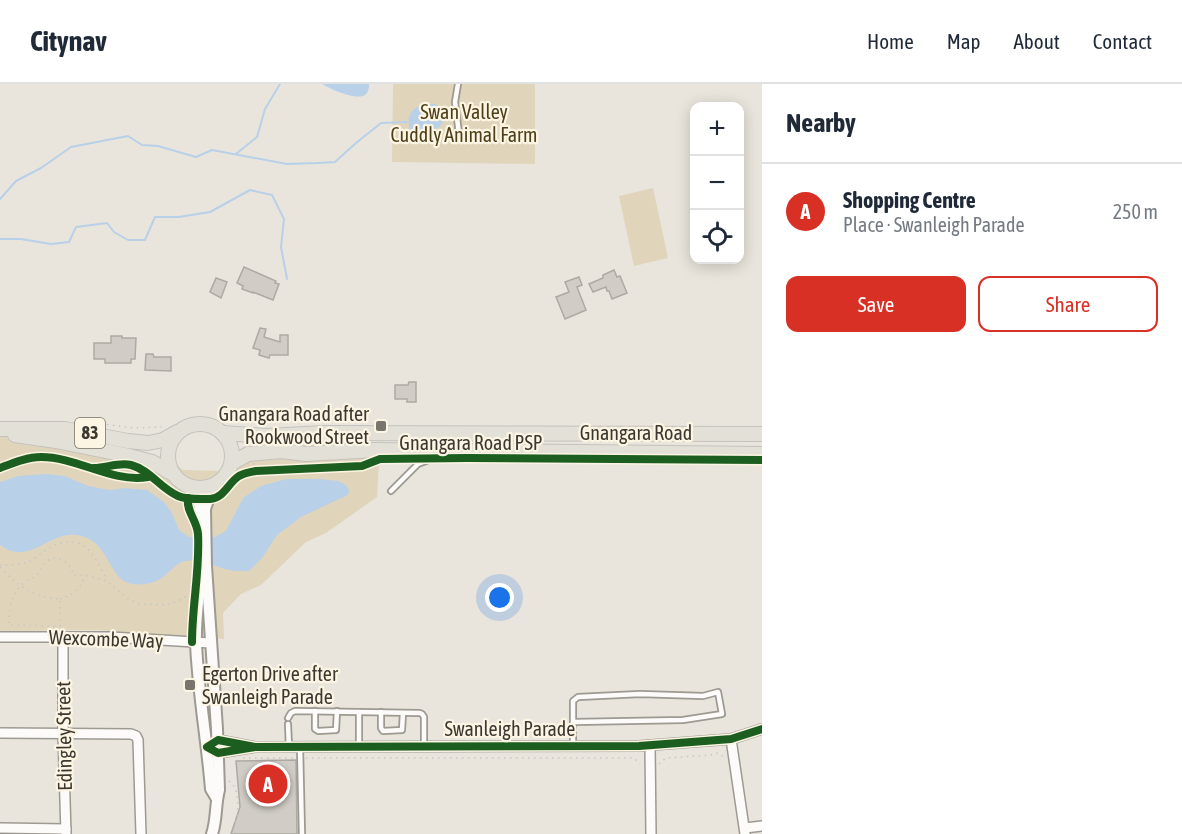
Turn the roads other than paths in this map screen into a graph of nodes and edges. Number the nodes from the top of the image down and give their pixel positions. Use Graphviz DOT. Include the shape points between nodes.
graph roads {
  1 [pos="458,84"];
  2 [pos="459,134"];
  3 [pos="176,428"];
  4 [pos="223,429"];
  5 [pos="0,431"];
  6 [pos="437,433"];
  7 [pos="762,434"];
  8 [pos="435,450"];
  9 [pos="762,453"];
  10 [pos="232,463"];
  11 [pos="172,473"];
  12 [pos="220,482"];
  13 [pos="189,487"];
  14 [pos="391,491"];
  15 [pos="204,530"];
  16 [pos="204,566"];
  17 [pos="0,637"];
  18 [pos="63,637"];
  19 [pos="196,642"];
  20 [pos="212,643"];
  21 [pos="315,711"];
  22 [pos="337,711"];
  23 [pos="359,712"];
  24 [pos="381,712"];
  25 [pos="403,713"];
  26 [pos="574,722"];
  27 [pos="762,729"];
  28 [pos="0,733"];
  29 [pos="63,734"];
  30 [pos="731,739"];
  31 [pos="218,740"];
  32 [pos="650,745"];
  33 [pos="358,746"];
  34 [pos="424,746"];
  35 [pos="573,746"];
  36 [pos="207,747"];
  37 [pos="255,747"];
  38 [pos="289,747"];
  39 [pos="300,747"];
  40 [pos="218,753"];
  41 [pos="217,799"];
  42 [pos="762,826"];
  43 [pos="0,828"];
  44 [pos="745,831"];
  45 [pos="66,832"];
  46 [pos="141,834"];
  47 [pos="212,834"];
  48 [pos="302,834"];
  49 [pos="651,834"];
  1 -- 2 [label="lane" via="455,102"];
  3 -- 4 [label="main road, 83" via="205,424"];
  3 -- 5 [label="main road, 83" via="163,440 148,443 65,429"];
  3 -- 11 [label="main road" via="167,452"];
  4 -- 6 [label="main road, Gnangara Road / 83" via="276,436"];
  4 -- 10 [label="main road"];
  5 -- 11 [label="main road, 83" via="125,455 152,462"];
  6 -- 7 [label="main road, Gnangara Road / 83"];
  6 -- 8 [label="lane"];
  8 -- 9 [label="main road, Gnangara Road"];
  8 -- 10 [label="main road, Gnangara Road" via="306,454 281,451 248,454"];
  8 -- 14 [label="lane" via="431,459 418,464"];
  10 -- 12 [label="main road"];
  11 -- 13 [label="main road, 83"];
  12 -- 13 [label="main road" via="200,489"];
  12 -- 15 [label="street" via="207,499"];
  13 -- 15 [label="street" via="201,508"];
  15 -- 16 [label="street"];
  16 -- 19 [label="street"];
  16 -- 20 [label="street"];
  17 -- 18 [label="street, Wexcombe Way"];
  18 -- 19 [label="street, Wexcombe Way"];
  18 -- 29 [label="street, Edingley Street"];
  19 -- 20 [label="street, Wexcombe Way"];
  19 -- 36 [label="street"];
  20 -- 31 [label="street"];
  21 -- 22 [label="lane"];
  21 -- 22 [label="lane" via="318,731 336,730"];
  21 -- 38 [label="lane" via="291,713"];
  22 -- 23 [label="lane"];
  23 -- 24 [label="lane"];
  23 -- 33 [label="lane"];
  24 -- 25 [label="lane"];
  24 -- 25 [label="lane" via="383,731 402,730"];
  25 -- 34 [label="lane" via="423,715"];
  26 -- 26 [label="lane" via="683,720 722,714 718,692 703,696 578,697 573,701"];
  26 -- 35 [label="lane"];
  27 -- 30 [label="street, Swanleigh Parade"];
  28 -- 29 [label="street"];
  29 -- 45 [label="street, Edingley Street"];
  29 -- 46 [label="street" via="136,736"];
  30 -- 32 [label="street, Swanleigh Parade"];
  30 -- 44 [label="street"];
  31 -- 36 [label="street"];
  31 -- 37 [label="street, Swanleigh Parade"];
  31 -- 40 [label="street"];
  32 -- 35 [label="street, Swanleigh Parade"];
  32 -- 49 [label="street"];
  33 -- 34 [label="street, Swanleigh Parade"];
  33 -- 39 [label="street, Swanleigh Parade"];
  34 -- 35 [label="street, Swanleigh Parade"];
  36 -- 40 [label="street"];
  36 -- 41 [label="street" via="211,789"];
  37 -- 38 [label="street, Swanleigh Parade"];
  37 -- 40 [label="street, Swanleigh Parade"];
  38 -- 39 [label="street, Swanleigh Parade"];
  39 -- 48 [label="lane"];
  40 -- 41 [label="street"];
  41 -- 47 [label="street"];
  42 -- 44 [label="street"];
  43 -- 45 [label="street"];
}
